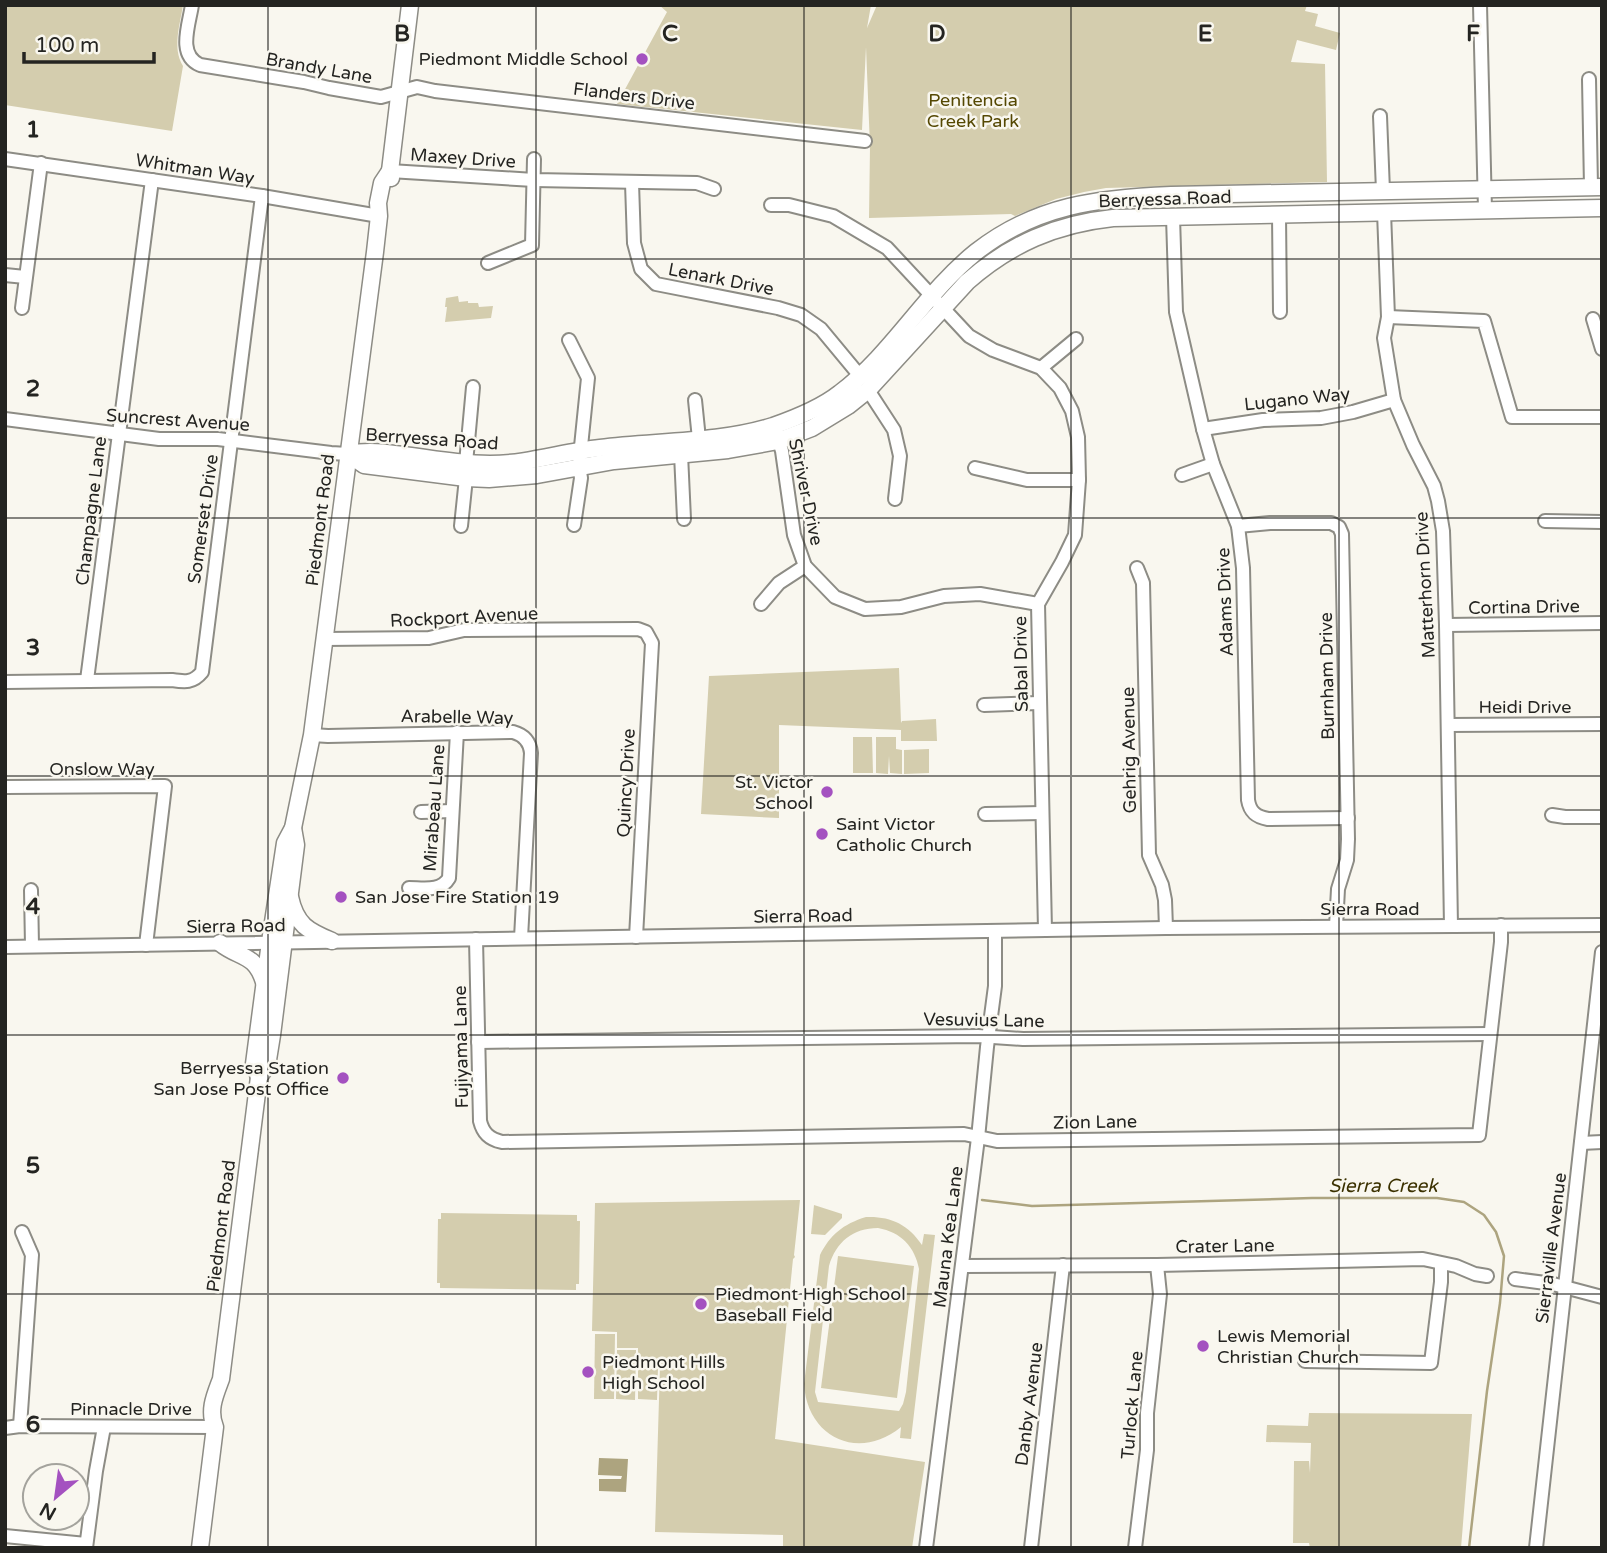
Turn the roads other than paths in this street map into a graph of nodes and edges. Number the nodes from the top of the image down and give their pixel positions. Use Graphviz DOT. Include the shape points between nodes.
graph roads {
  1 [pos="192,5"];
  2 [pos="410,5"];
  3 [pos="1480,5"];
  4 [pos="1589,79"];
  5 [pos="400,91"];
  6 [pos="1380,116"];
  7 [pos="865,141"];
  8 [pos="5,159"];
  9 [pos="534,159"];
  10 [pos="41,163"];
  11 [pos="390,171"];
  12 [pos="152,180"];
  13 [pos="534,180"];
  14 [pos="632,183"];
  15 [pos="1597,187"];
  16 [pos="714,189"];
  17 [pos="1484,189"];
  18 [pos="1383,191"];
  19 [pos="1262,194"];
  20 [pos="1171,195"];
  21 [pos="262,196"];
  22 [pos="771,205"];
  23 [pos="1602,208"];
  24 [pos="1485,210"];
  25 [pos="1384,212"];
  26 [pos="1279,215"];
  27 [pos="379,216"];
  28 [pos="1127,217"];
  29 [pos="1173,217"];
  30 [pos="488,263"];
  31 [pos="5,275"];
  32 [pos="24,277"];
  33 [pos="938,302"];
  34 [pos="22,307"];
  35 [pos="1280,312"];
  36 [pos="1388,317"];
  37 [pos="1593,319"];
  38 [pos="1076,339"];
  39 [pos="569,340"];
  40 [pos="1602,349"];
  41 [pos="1041,368"];
  42 [pos="864,383"];
  43 [pos="473,387"];
  44 [pos="695,400"];
  45 [pos="1394,400"];
  46 [pos="1602,417"];
  47 [pos="5,419"];
  48 [pos="1203,429"];
  49 [pos="776,433"];
  50 [pos="118,434"];
  51 [pos="699,439"];
  52 [pos="231,441"];
  53 [pos="348,454"];
  54 [pos="681,454"];
  55 [pos="580,458"];
  56 [pos="1213,464"];
  57 [pos="975,468"];
  58 [pos="466,470"];
  59 [pos="1182,475"];
  60 [pos="1079,480"];
  61 [pos="895,499"];
  62 [pos="684,519"];
  63 [pos="1545,521"];
  64 [pos="1602,522"];
  65 [pos="574,525"];
  66 [pos="461,526"];
  67 [pos="1238,526"];
  68 [pos="805,566"];
  69 [pos="1137,568"];
  70 [pos="761,604"];
  71 [pos="1038,604"];
  72 [pos="1602,623"];
  73 [pos="1447,625"];
  74 [pos="646,632"];
  75 [pos="324,639"];
  76 [pos="87,680"];
  77 [pos="5,682"];
  78 [pos="1039,703"];
  79 [pos="984,705"];
  80 [pos="1602,724"];
  81 [pos="1448,725"];
  82 [pos="457,732"];
  83 [pos="312,735"];
  84 [pos="5,786"];
  85 [pos="452,811"];
  86 [pos="421,812"];
  87 [pos="1042,813"];
  88 [pos="985,814"];
  89 [pos="1552,815"];
  90 [pos="1602,817"];
  91 [pos="1348,818"];
  92 [pos="293,828"];
  93 [pos="409,888"];
  94 [pos="32,890"];
  95 [pos="289,891"];
  96 [pos="1501,925"];
  97 [pos="1602,925"];
  98 [pos="1336,926"];
  99 [pos="1451,926"];
  100 [pos="1166,928"];
  101 [pos="1045,930"];
  102 [pos="995,931"];
  103 [pos="636,937"];
  104 [pos="522,938"];
  105 [pos="476,939"];
  106 [pos="332,941"];
  107 [pos="277,942"];
  108 [pos="220,943"];
  109 [pos="146,945"];
  110 [pos="32,946"];
  111 [pos="5,947"];
  112 [pos="1602,952"];
  113 [pos="264,984"];
  114 [pos="1489,1034"];
  115 [pos="988,1037"];
  116 [pos="478,1042"];
  117 [pos="259,1077"];
  118 [pos="978,1138"];
  119 [pos="502,1142"];
  120 [pos="1602,1142"];
  121 [pos="1581,1143"];
  122 [pos="22,1232"];
  123 [pos="1441,1264"];
  124 [pos="1063,1265"];
  125 [pos="1157,1265"];
  126 [pos="962,1266"];
  127 [pos="1487,1276"];
  128 [pos="1515,1279"];
  129 [pos="1564,1286"];
  130 [pos="1602,1297"];
  131 [pos="1305,1361"];
  132 [pos="20,1426"];
  133 [pos="104,1427"];
  134 [pos="215,1427"];
  135 [pos="5,1428"];
  136 [pos="5,1536"];
  137 [pos="86,1546"];
  138 [pos="200,1548"];
  139 [pos="926,1548"];
  140 [pos="1031,1548"];
  141 [pos="1135,1548"];
  142 [pos="1536,1548"];
  1 -- 5 [label="street, Brandy Lane" via="186,50 200,65 378,96"];
  2 -- 5 [label="main road, Piedmont Road"];
  3 -- 17 [label="street"];
  4 -- 15 [label="street"];
  5 -- 7 [label="street, Flanders Drive" via="417,87"];
  5 -- 11 [label="main road, Piedmont Road"];
  6 -- 18 [label="street"];
  8 -- 10 [label="street, Whitman Way"];
  9 -- 13 [label="street, Maxey Drive"];
  10 -- 12 [label="street, Whitman Way"];
  10 -- 32 [label="street"];
  11 -- 13 [label="street, Maxey Drive"];
  11 -- 27 [label="main road, Piedmont Road" via="392,185"];
  12 -- 21 [label="street, Whitman Way"];
  12 -- 50 [label="street, Champagne Lane"];
  13 -- 14 [label="street, Maxey Drive"];
  13 -- 30 [label="street" via="532,246"];
  14 -- 16 [label="street, Maxey Drive" via="698,183"];
  14 -- 42 [label="street, Lenark Drive" via="634,243 641,270 656,284 801,315 821,329"];
  15 -- 17 [label="main road, Berryessa Road"];
  17 -- 18 [label="main road, Berryessa Road"];
  17 -- 24 [label="street"];
  18 -- 19 [label="main road, Berryessa Road"];
  19 -- 20 [label="main road, Berryessa Road"];
  19 -- 29 [label="main road" via="1234,202 1194,203"];
  20 -- 28 [label="main road" via="1162,207"];
  20 -- 33 [label="main road, Berryessa Road" via="1072,205 1015,227 977,252"];
  21 -- 27 [label="street, Whitman Way"];
  21 -- 52 [label="street, Somerset Drive"];
  22 -- 33 [label="street" via="833,216 887,248"];
  23 -- 24 [label="main road, Berryessa Road"];
  24 -- 25 [label="main road, Berryessa Road"];
  25 -- 26 [label="main road, Berryessa Road"];
  25 -- 36 [label="street, Matterhorn Drive"];
  26 -- 29 [label="main road, Berryessa Road"];
  26 -- 35 [label="street"];
  27 -- 53 [label="main road, Piedmont Road"];
  28 -- 29 [label="main road, Berryessa Road"];
  28 -- 33 [label="main road, Berryessa Road" via="1084,222 1022,243"];
  29 -- 48 [label="street, Adams Drive" via="1176,312"];
  31 -- 32 [label="street"];
  32 -- 34 [label="street"];
  33 -- 41 [label="street" via="969,336"];
  33 -- 42 [label="main road, Berryessa Road"];
  36 -- 45 [label="street, Matterhorn Drive" via="1384,338"];
  36 -- 46 [label="street" via="1484,321 1513,417"];
  37 -- 40 [label="street"];
  38 -- 41 [label="street"];
  39 -- 55 [label="street" via="588,377"];
  41 -- 60 [label="street, Sabal Drive" via="1072,411"];
  42 -- 49 [label="main road, Berryessa Road" via="848,406 812,428"];
  42 -- 61 [label="street, Lenark Drive" via="894,430 900,456"];
  43 -- 58 [label="street"];
  44 -- 51 [label="street"];
  45 -- 48 [label="street, Lugano Way" via="1321,418"];
  45 -- 73 [label="street, Matterhorn Drive" via="1438,501"];
  47 -- 50 [label="street, Suncrest Avenue"];
  48 -- 56 [label="street, Adams Drive"];
  49 -- 51 [label="main road, Berryessa Road"];
  49 -- 54 [label="main road, Berryessa Road" via="728,450"];
  49 -- 68 [label="street, Shriver Drive" via="794,535"];
  50 -- 52 [label="street, Suncrest Avenue"];
  50 -- 76 [label="street, Champagne Lane"];
  51 -- 55 [label="main road, Berryessa Road"];
  52 -- 53 [label="street, Suncrest Avenue"];
  52 -- 76 [label="street, Somerset Drive" via="202,672 185,682"];
  53 -- 58 [label="main road, Berryessa Road" via="366,450"];
  53 -- 75 [label="main road, Piedmont Road"];
  54 -- 55 [label="main road, Berryessa Road" via="614,461"];
  54 -- 62 [label="street"];
  55 -- 58 [label="main road, Berryessa Road"];
  55 -- 65 [label="street"];
  56 -- 59 [label="street"];
  56 -- 67 [label="street, Adams Drive"];
  57 -- 60 [label="street" via="1027,480"];
  58 -- 66 [label="street"];
  60 -- 71 [label="street, Sabal Drive" via="1075,535"];
  63 -- 64 [label="street"];
  67 -- 91 [label="street, Adams Drive" via="1249,807 1268,819"];
  67 -- 91 [label="street, Burnham Drive" via="1331,523 1342,534"];
  68 -- 70 [label="street" via="779,583"];
  68 -- 71 [label="street, Shriver Drive" via="835,597 865,609 980,594"];
  69 -- 100 [label="street, Gehrig Avenue" via="1143,583 1149,855 1162,885"];
  71 -- 78 [label="street, Sabal Drive"];
  72 -- 73 [label="street, Cortina Drive"];
  73 -- 81 [label="street, Matterhorn Drive"];
  74 -- 75 [label="street, Rockport Avenue" via="464,630 429,638"];
  74 -- 103 [label="street, Quincy Drive" via="652,643"];
  75 -- 83 [label="main road, Piedmont Road"];
  76 -- 77 [label="street"];
  78 -- 79 [label="street"];
  78 -- 87 [label="street, Sabal Drive"];
  80 -- 81 [label="street, Heidi Drive"];
  81 -- 99 [label="street, Matterhorn Drive"];
  82 -- 83 [label="street, Arabelle Way"];
  82 -- 85 [label="street, Mirabeau Lane"];
  82 -- 104 [label="street, Arabelle Way" via="513,732 525,738 531,749"];
  83 -- 92 [label="main road, Piedmont Road"];
  84 -- 109 [label="street, Onslow Way" via="165,786"];
  85 -- 86 [label="street"];
  85 -- 93 [label="street, Mirabeau Lane" via="449,878 437,888"];
  87 -- 88 [label="street"];
  87 -- 101 [label="street, Sabal Drive"];
  89 -- 90 [label="street"];
  91 -- 98 [label="street, Burnham Drive" via="1347,860 1338,889"];
  92 -- 95 [label="main road, Piedmont Road" via="296,845"];
  92 -- 107 [label="main road, Piedmont Road" via="285,843"];
  94 -- 110 [label="street"];
  95 -- 106 [label="main road" via="301,923"];
  95 -- 107 [label="main road, Piedmont Road"];
  96 -- 97 [label="street, Sierra Road"];
  96 -- 99 [label="street, Sierra Road"];
  96 -- 114 [label="street, Zion Lane"];
  98 -- 99 [label="street, Sierra Road"];
  98 -- 100 [label="street, Sierra Road"];
  100 -- 101 [label="street, Sierra Road"];
  101 -- 102 [label="street, Sierra Road"];
  102 -- 103 [label="street, Sierra Road"];
  102 -- 115 [label="street, Mauna Kea Lane" via="995,986"];
  103 -- 104 [label="street, Sierra Road"];
  104 -- 105 [label="street, Sierra Road"];
  105 -- 106 [label="street, Sierra Road"];
  105 -- 116 [label="street, Fujiyama Lane"];
  106 -- 107 [label="street, Sierra Road"];
  107 -- 108 [label="street, Sierra Road"];
  107 -- 113 [label="main road, Piedmont Road"];
  107 -- 117 [label="main road, Piedmont Road" via="267,1066"];
  108 -- 109 [label="street, Sierra Road"];
  108 -- 113 [label="main road" via="252,960"];
  109 -- 110 [label="street, Sierra Road"];
  110 -- 111 [label="street, Sierra Road"];
  112 -- 121 [label="street, Sierraville Avenue"];
  113 -- 117 [label="main road, Piedmont Road" via="254,1065"];
  114 -- 115 [label="street, Vesuvius Lane"];
  114 -- 118 [label="street, Zion Lane" via="1479,1135"];
  115 -- 116 [label="street, Vesuvius Lane"];
  115 -- 118 [label="street, Mauna Kea Lane"];
  116 -- 119 [label="street, Fujiyama Lane" via="480,1121 487,1135"];
  117 -- 134 [label="main road, Piedmont Road" via="221,1379 213,1401"];
  118 -- 119 [label="street, Zion Lane" via="964,1134"];
  118 -- 126 [label="street, Mauna Kea Lane"];
  120 -- 121 [label="street"];
  121 -- 129 [label="street, Sierraville Avenue"];
  122 -- 132 [label="street" via="32,1255"];
  123 -- 125 [label="street, Crater Lane" via="1423,1259"];
  123 -- 127 [label="street, Crater Lane"];
  123 -- 131 [label="street" via="1431,1363"];
  124 -- 125 [label="street, Crater Lane"];
  124 -- 126 [label="street, Crater Lane"];
  124 -- 140 [label="street, Danby Avenue"];
  125 -- 141 [label="street, Turlock Lane" via="1160,1294"];
  126 -- 139 [label="street, Mauna Kea Lane"];
  128 -- 129 [label="street"];
  129 -- 130 [label="street"];
  129 -- 142 [label="street, Sierraville Avenue"];
  132 -- 133 [label="street, Pinnacle Drive"];
  132 -- 135 [label="street, Pinnacle Drive"];
  133 -- 134 [label="street, Pinnacle Drive"];
  133 -- 137 [label="street"];
  134 -- 138 [label="main road, Piedmont Road"];
  136 -- 137 [label="street"];
}
